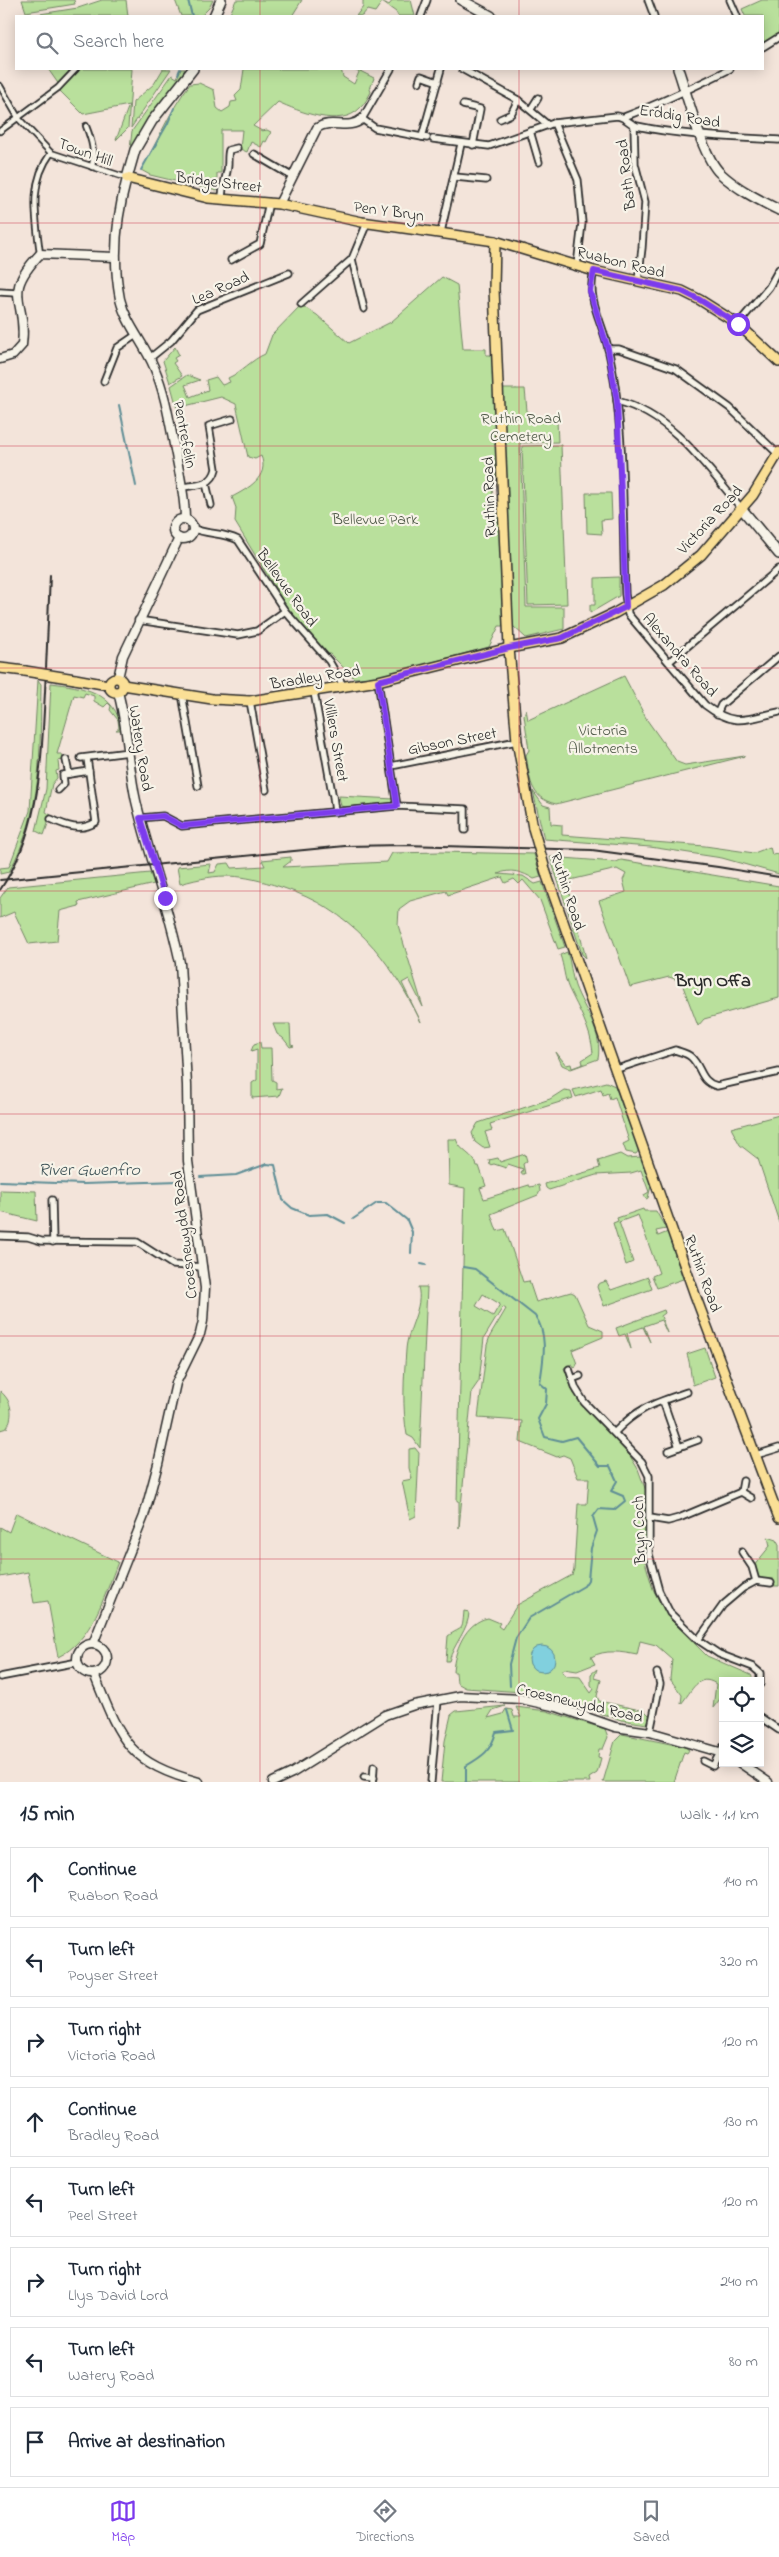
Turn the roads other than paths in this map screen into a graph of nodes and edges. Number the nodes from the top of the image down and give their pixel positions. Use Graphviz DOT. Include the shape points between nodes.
graph roads {
  1 [pos="220,0"];
  2 [pos="427,0"];
  3 [pos="461,0"];
  4 [pos="648,0"];
  5 [pos="730,0"];
  6 [pos="214,15"];
  7 [pos="421,15"];
  8 [pos="489,15"];
  9 [pos="654,15"];
  10 [pos="737,15"];
  11 [pos="779,37"];
  12 [pos="764,46"];
  13 [pos="75,70"];
  14 [pos="192,70"];
  15 [pos="390,70"];
  16 [pos="441,70"];
  17 [pos="464,70"];
  18 [pos="678,70"];
  19 [pos="728,70"];
  20 [pos="419,82"];
  21 [pos="438,82"];
  22 [pos="0,86"];
  23 [pos="686,92"];
  24 [pos="538,98"];
  25 [pos="518,100"];
  26 [pos="464,105"];
  27 [pos="531,109"];
  28 [pos="624,117"];
  29 [pos="19,118"];
  30 [pos="362,119"];
  31 [pos="500,119"];
  32 [pos="551,124"];
  33 [pos="634,125"];
  34 [pos="86,126"];
  35 [pos="530,130"];
  36 [pos="0,131"];
  37 [pos="700,135"];
  38 [pos="428,138"];
  39 [pos="779,140"];
  40 [pos="461,144"];
  41 [pos="473,145"];
  42 [pos="237,148"];
  43 [pos="51,153"];
  44 [pos="254,154"];
  45 [pos="539,162"];
  46 [pos="92,167"];
  47 [pos="293,177"];
  48 [pos="455,177"];
  49 [pos="127,178"];
  50 [pos="486,180"];
  51 [pos="222,199"];
  52 [pos="270,202"];
  53 [pos="279,204"];
  54 [pos="779,210"];
  55 [pos="367,222"];
  56 [pos="441,232"];
  57 [pos="495,241"];
  58 [pos="40,254"];
  59 [pos="115,257"];
  60 [pos="231,260"];
  61 [pos="352,260"];
  62 [pos="577,266"];
  63 [pos="779,269"];
  64 [pos="594,271"];
  65 [pos="289,273"];
  66 [pos="638,281"];
  67 [pos="16,290"];
  68 [pos="0,292"];
  69 [pos="301,304"];
  70 [pos="364,308"];
  71 [pos="738,324"];
  72 [pos="136,334"];
  73 [pos="608,349"];
  74 [pos="150,358"];
  75 [pos="0,359"];
  76 [pos="779,362"];
  77 [pos="104,380"];
  78 [pos="617,401"];
  79 [pos="232,420"];
  80 [pos="778,453"];
  81 [pos="206,483"];
  82 [pos="182,487"];
  83 [pos="211,505"];
  84 [pos="742,508"];
  85 [pos="185,519"];
  86 [pos="192,528"];
  87 [pos="179,538"];
  88 [pos="779,554"];
  89 [pos="779,569"];
  90 [pos="626,607"];
  91 [pos="285,611"];
  92 [pos="138,620"];
  93 [pos="509,648"];
  94 [pos="779,656"];
  95 [pos="670,661"];
  96 [pos="0,668"];
  97 [pos="378,681"];
  98 [pos="120,685"];
  99 [pos="344,688"];
  100 [pos="314,692"];
  101 [pos="182,694"];
  102 [pos="250,701"];
  103 [pos="779,712"];
  104 [pos="717,714"];
  105 [pos="517,741"];
  106 [pos="129,752"];
  107 [pos="66,760"];
  108 [pos="391,766"];
  109 [pos="89,771"];
  110 [pos="69,774"];
  111 [pos="198,786"];
  112 [pos="58,790"];
  113 [pos="266,790"];
  114 [pos="397,806"];
  115 [pos="336,812"];
  116 [pos="140,818"];
  117 [pos="51,819"];
  118 [pos="465,830"];
  119 [pos="182,983"];
  120 [pos="617,1069"];
  121 [pos="779,1072"];
  122 [pos="52,1200"];
  123 [pos="0,1236"];
  124 [pos="53,1242"];
  125 [pos="203,1267"];
  126 [pos="569,1369"];
  127 [pos="580,1376"];
  128 [pos="572,1379"];
  129 [pos="687,1392"];
  130 [pos="663,1400"];
  131 [pos="615,1432"];
  132 [pos="698,1440"];
  133 [pos="679,1446"];
  134 [pos="779,1448"];
  135 [pos="668,1450"];
  136 [pos="756,1455"];
  137 [pos="743,1481"];
  138 [pos="741,1492"];
  139 [pos="751,1498"];
  140 [pos="650,1518"];
  141 [pos="779,1518"];
  142 [pos="742,1552"];
  143 [pos="756,1581"];
  144 [pos="771,1583"];
  145 [pos="698,1640"];
  146 [pos="93,1644"];
  147 [pos="78,1662"];
  148 [pos="656,1673"];
  149 [pos="94,1674"];
  150 [pos="0,1677"];
  151 [pos="760,1677"];
  152 [pos="438,1700"];
  153 [pos="764,1719"];
  154 [pos="779,1730"];
  155 [pos="650,1732"];
  156 [pos="719,1750"];
  157 [pos="719,1756"];
  158 [pos="703,1761"];
  159 [pos="374,1766"];
  160 [pos="745,1767"];
  161 [pos="364,1777"];
  162 [pos="373,1780"];
  163 [pos="763,1781"];
  164 [pos="199,1782"];
  165 [pos="273,1782"];
  166 [pos="431,1782"];
  1 -- 6 [label="main road"];
  2 -- 7 [label="street"];
  3 -- 8 [label="main road"];
  4 -- 9 [label="street"];
  5 -- 10 [label="street"];
  11 -- 12 [label="street"];
  13 -- 29 [label="street" via="58,88"];
  14 -- 49 [label="main road" via="135,150"];
  15 -- 30 [label="street"];
  16 -- 21 [label="street"];
  17 -- 25 [label="street"];
  18 -- 23 [label="main road"];
  19 -- 23 [label="street"];
  20 -- 21 [label="street" via="421,76"];
  21 -- 38 [label="street"];
  22 -- 29 [label="street, Town Hill"];
  23 -- 28 [label="street"];
  23 -- 37 [label="main road"];
  24 -- 27 [label="street"];
  25 -- 27 [label="street"];
  25 -- 31 [label="street" via="511,114"];
  26 -- 41 [label="street" via="480,109"];
  27 -- 32 [label="street"];
  28 -- 32 [label="street, Erddig Road"];
  28 -- 33 [label="street, Erddig Road"];
  29 -- 36 [label="street"];
  29 -- 43 [label="street, Town Hill"];
  30 -- 38 [label="street, Erddig Road" via="376,128"];
  30 -- 47 [label="street" via="352,125 331,122 317,128"];
  32 -- 35 [label="street, Erddig Road"];
  32 -- 62 [label="street" via="578,180 582,223"];
  33 -- 37 [label="street, Erddig Road"];
  33 -- 66 [label="street, Bath Road" via="635,164 644,202"];
  34 -- 46 [label="street" via="92,140"];
  35 -- 41 [label="street, Erddig Road" via="490,146"];
  35 -- 45 [label="street"];
  37 -- 39 [label="street, Erddig Road"];
  37 -- 54 [label="main road" via="719,172"];
  38 -- 40 [label="street, Erddig Road"];
  40 -- 41 [label="street, Erddig Road"];
  40 -- 48 [label="street"];
  42 -- 51 [label="street" via="228,152"];
  43 -- 46 [label="street, Town Hill"];
  43 -- 58 [label="street" via="40,167 36,185"];
  44 -- 47 [label="street"];
  46 -- 49 [label="street, Town Hill"];
  47 -- 53 [label="street"];
  48 -- 50 [label="street"];
  48 -- 56 [label="street"];
  49 -- 51 [label="main road, Bridge Street" via="182,193"];
  49 -- 59 [label="street, Pentrefelin" via="117,224"];
  51 -- 52 [label="main road, Bridge Street"];
  52 -- 53 [label="main road, Bridge Street"];
  52 -- 60 [label="street" via="260,244"];
  53 -- 55 [label="main road, Pen Y Bryn"];
  55 -- 56 [label="main road, Pen Y Bryn"];
  55 -- 61 [label="street"];
  56 -- 57 [label="main road, Pen Y Bryn"];
  57 -- 62 [label="main road, Ruabon Road"];
  57 -- 93 [label="main road, Ruthin Road" via="494,289"];
  58 -- 59 [label="street"];
  58 -- 67 [label="street" via="20,275"];
  59 -- 72 [label="street, Pentrefelin" via="121,300"];
  61 -- 69 [label="street"];
  61 -- 70 [label="street"];
  62 -- 64 [label="main road, Ruabon Road"];
  63 -- 71 [label="street" via="769,287"];
  64 -- 66 [label="main road, Ruabon Road"];
  64 -- 73 [label="street" via="590,291"];
  65 -- 74 [label="street, Lea Road" via="196,310 171,341"];
  66 -- 71 [label="main road, Ruabon Road" via="682,291"];
  67 -- 68 [label="street"];
  67 -- 75 [label="street" via="22,345 13,355"];
  71 -- 76 [label="main road, Ruabon Road"];
  72 -- 74 [label="street, Pentrefelin"];
  72 -- 77 [label="street" via="117,348"];
  73 -- 78 [label="street"];
  73 -- 80 [label="street" via="618,349 676,369 730,408"];
  74 -- 82 [label="street, Pentrefelin" via="166,401"];
  78 -- 84 [label="street" via="663,423 684,440"];
  78 -- 90 [label="street"];
  79 -- 81 [label="street" via="209,426 216,469"];
  80 -- 84 [label="main road, Victoria Road"];
  81 -- 82 [label="street"];
  81 -- 83 [label="street"];
  82 -- 85 [label="street, Pentrefelin"];
  84 -- 88 [label="main road"];
  84 -- 90 [label="main road, Victoria Road" via="701,555 664,585"];
  85 -- 86 [label="street"];
  85 -- 87 [label="street" via="179,519 173,526 174,534"];
  86 -- 87 [label="street" via="188,537"];
  86 -- 91 [label="street, Bellevue Road" via="229,535 238,540"];
  87 -- 92 [label="street, Watery Road"];
  89 -- 95 [label="street"];
  90 -- 93 [label="main road, Victoria Road" via="562,638"];
  90 -- 95 [label="street, Alexandra Road" via="628,614"];
  91 -- 92 [label="street" via="257,630 238,636"];
  91 -- 99 [label="street, Bellevue Road" via="329,661"];
  92 -- 98 [label="street, Watery Road" via="123,656"];
  93 -- 97 [label="main road, Bradley Road"];
  93 -- 105 [label="main road, Ruthin Road"];
  94 -- 104 [label="street" via="721,705"];
  95 -- 104 [label="street, Alexandra Road" via="705,705"];
  96 -- 98 [label="main road, bridge" via="108,685 112,679"];
  97 -- 99 [label="main road, Bradley Road"];
  97 -- 108 [label="street"];
  98 -- 101 [label="main road, Bradley Road"];
  98 -- 106 [label="street, Watery Road"];
  99 -- 100 [label="main road, Bradley Road"];
  100 -- 102 [label="main road, Bradley Road"];
  100 -- 115 [label="street, Villiers Street"];
  101 -- 102 [label="main road, Bradley Road"];
  101 -- 111 [label="street"];
  102 -- 113 [label="street"];
  103 -- 104 [label="street, Alexandra Road" via="733,721"];
  105 -- 108 [label="street, Gibson Street"];
  105 -- 120 [label="main road, Ruthin Road, bridge" via="533,828 547,876"];
  106 -- 109 [label="street" via="84,758"];
  106 -- 116 [label="street, Watery Road"];
  107 -- 110 [label="street"];
  108 -- 114 [label="street"];
  109 -- 110 [label="street"];
  109 -- 117 [label="street" via="96,822 71,827"];
  110 -- 112 [label="street" via="64,775 64,784"];
  114 -- 115 [label="street"];
  114 -- 118 [label="street" via="465,809"];
  115 -- 116 [label="street" via="182,826 163,816"];
  116 -- 119 [label="street, Watery Road" via="174,930"];
  119 -- 125 [label="street, Croesnewydd Road" via="190,1181"];
  120 -- 121 [label="street" via="675,1050 692,1058 709,1084 717,1086"];
  120 -- 136 [label="main road, Ruthin Road" via="695,1295"];
  122 -- 124 [label="street"];
  123 -- 124 [label="street"];
  124 -- 125 [label="street" via="137,1242 173,1265"];
  125 -- 146 [label="street, Croesnewydd Road" via="205,1307 200,1334 176,1383 146,1507"];
  126 -- 128 [label="street, Bryn Coch"];
  127 -- 128 [label="street"];
  128 -- 131 [label="street, Bryn Coch" via="584,1402"];
  129 -- 130 [label="street"];
  130 -- 131 [label="street" via="636,1412"];
  130 -- 133 [label="street"];
  131 -- 140 [label="street, Bryn Coch" via="642,1462 649,1476"];
  132 -- 133 [label="street"];
  133 -- 135 [label="street"];
  134 -- 136 [label="street"];
  136 -- 141 [label="main road, Ruthin Road"];
  137 -- 138 [label="street"];
  138 -- 139 [label="street"];
  138 -- 140 [label="street" via="679,1518 668,1521"];
  140 -- 145 [label="street, Bryn Coch" via="649,1554 659,1592 670,1613"];
  142 -- 143 [label="street"];
  143 -- 144 [label="street"];
  143 -- 145 [label="street" via="733,1595"];
  145 -- 151 [label="street, Bryn Coch" via="719,1654 753,1667"];
  146 -- 147 [label="street" via="81,1649"];
  146 -- 149 [label="street" via="101,1647 107,1658 102,1670"];
  147 -- 149 [label="street" via="82,1670"];
  147 -- 150 [label="street"];
  148 -- 155 [label="street" via="660,1684"];
  149 -- 164 [label="street" via="113,1722 133,1751 150,1765"];
  152 -- 155 [label="street, Croesnewydd Road" via="460,1696 520,1699 557,1707 615,1727"];
  152 -- 165 [label="street, Croesnewydd Road" via="385,1715"];
  152 -- 166 [label="street"];
  153 -- 154 [label="street"];
  155 -- 156 [label="street, Croesnewydd Road"];
  157 -- 158 [label="street, Croesnewydd Road" via="713,1766"];
  159 -- 162 [label="street"];
  160 -- 163 [label="street"];
  161 -- 162 [label="street"];
}
